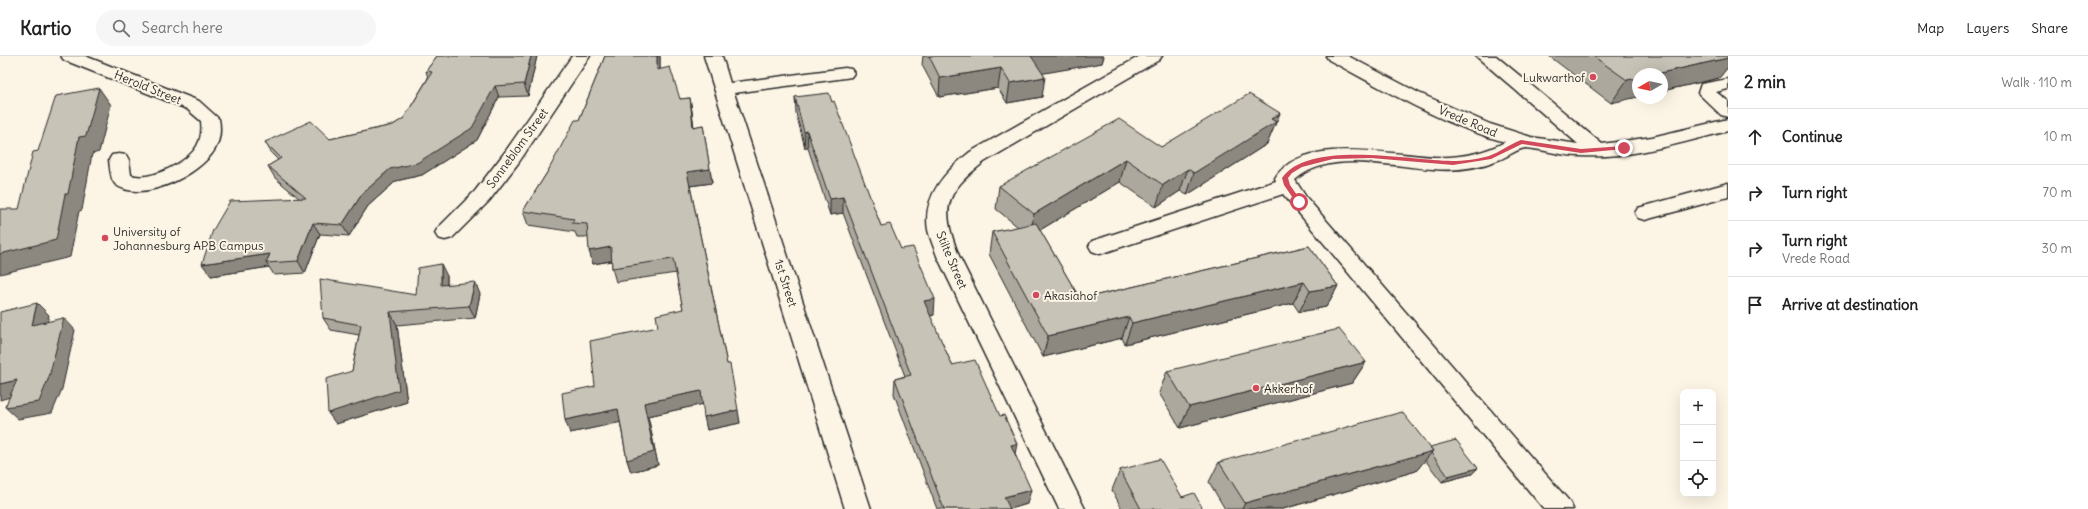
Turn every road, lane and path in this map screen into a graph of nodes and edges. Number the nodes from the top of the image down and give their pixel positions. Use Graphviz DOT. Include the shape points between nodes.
graph roads {
  1 [pos="70,56"];
  2 [pos="581,56"];
  3 [pos="713,56"];
  4 [pos="1153,56"];
  5 [pos="1335,56"];
  6 [pos="1484,56"];
  7 [pos="845,73"];
  8 [pos="1728,84"];
  9 [pos="724,89"];
  10 [pos="1728,111"];
  11 [pos="1728,124"];
  12 [pos="1521,142"];
  13 [pos="1597,150"];
  14 [pos="118,160"];
  15 [pos="1287,185"];
  16 [pos="1728,190"];
  17 [pos="1645,213"];
  18 [pos="445,233"];
  19 [pos="1100,246"];
  20 [pos="858,509"];
  21 [pos="1072,509"];
  22 [pos="1560,509"];
  1 -- 14 [label="street, Herold Street" via="193,105 210,119 211,126 205,148 189,166 173,175 154,182 129,184 122,179"];
  2 -- 18 [label="street, Sonneblom Street" via="482,196"];
  3 -- 9 [label="street, 1st Street"];
  4 -- 21 [label="street, Stilte Street" via="976,157 955,173 938,206 938,227 948,256"];
  5 -- 12 [label="street, Vrede Road" via="1483,129"];
  6 -- 13 [label="street"];
  7 -- 9 [label="street"];
  8 -- 10 [label="street" via="1707,88 1707,93"];
  9 -- 20 [label="street, 1st Street"];
  11 -- 13 [label="street, Vrede Road" via="1638,146"];
  12 -- 13 [label="street, Vrede Road" via="1554,148"];
  12 -- 15 [label="street" via="1489,158 1453,163 1371,156 1333,157 1311,162 1290,171 1285,178"];
  15 -- 19 [label="street"];
  15 -- 22 [label="street"];
  16 -- 17 [label="street"];
}
